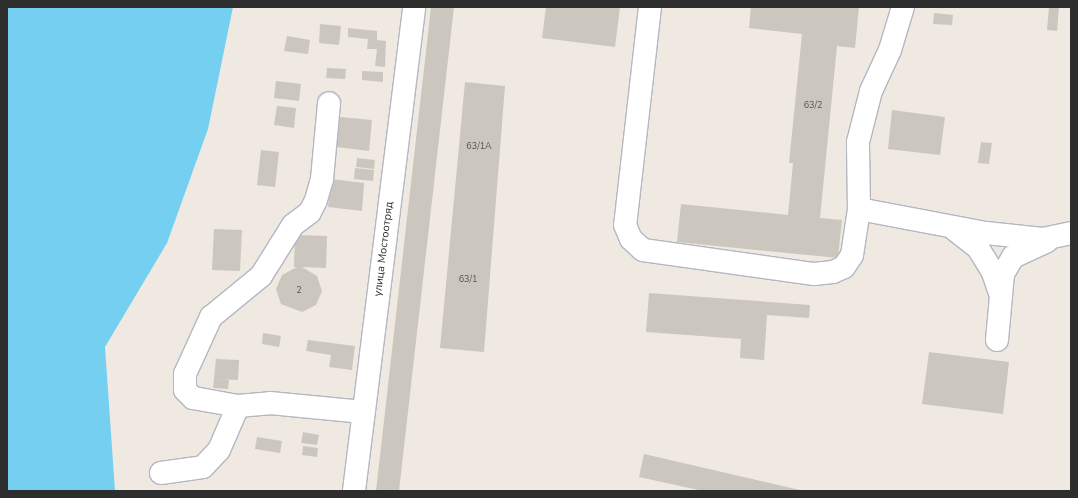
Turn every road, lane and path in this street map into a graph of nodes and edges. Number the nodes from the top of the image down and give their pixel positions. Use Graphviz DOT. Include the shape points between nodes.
graph roads {
  1 [pos="414,7"];
  2 [pos="650,7"];
  3 [pos="903,7"];
  4 [pos="329,103"];
  5 [pos="859,209"];
  6 [pos="948,226"];
  7 [pos="1064,235"];
  8 [pos="1001,296"];
  9 [pos="997,340"];
  10 [pos="238,406"];
  11 [pos="364,412"];
  12 [pos="161,473"];
  13 [pos="354,491"];
  1 -- 11 [label="street, улица Мостоотряд"];
  2 -- 5 [label="street" via="625,225 632,239 643,250 814,274 833,272 844,266 852,255"];
  3 -- 5 [label="street" via="890,50 871,91 858,142"];
  4 -- 10 [label="street" via="322,179 310,212 293,225 261,276 211,317 185,374 185,390 193,398"];
  5 -- 6 [label="street"];
  6 -- 7 [label="street" via="986,233"];
  6 -- 8 [label="street" via="966,236 978,248 992,270"];
  7 -- 8 [label="street" via="1013,257 1003,274"];
  8 -- 9 [label="street"];
  10 -- 11 [label="street" via="270,403"];
  10 -- 12 [label="street" via="219,450 203,467"];
  11 -- 13 [label="street, улица Мостоотряд"];
}
